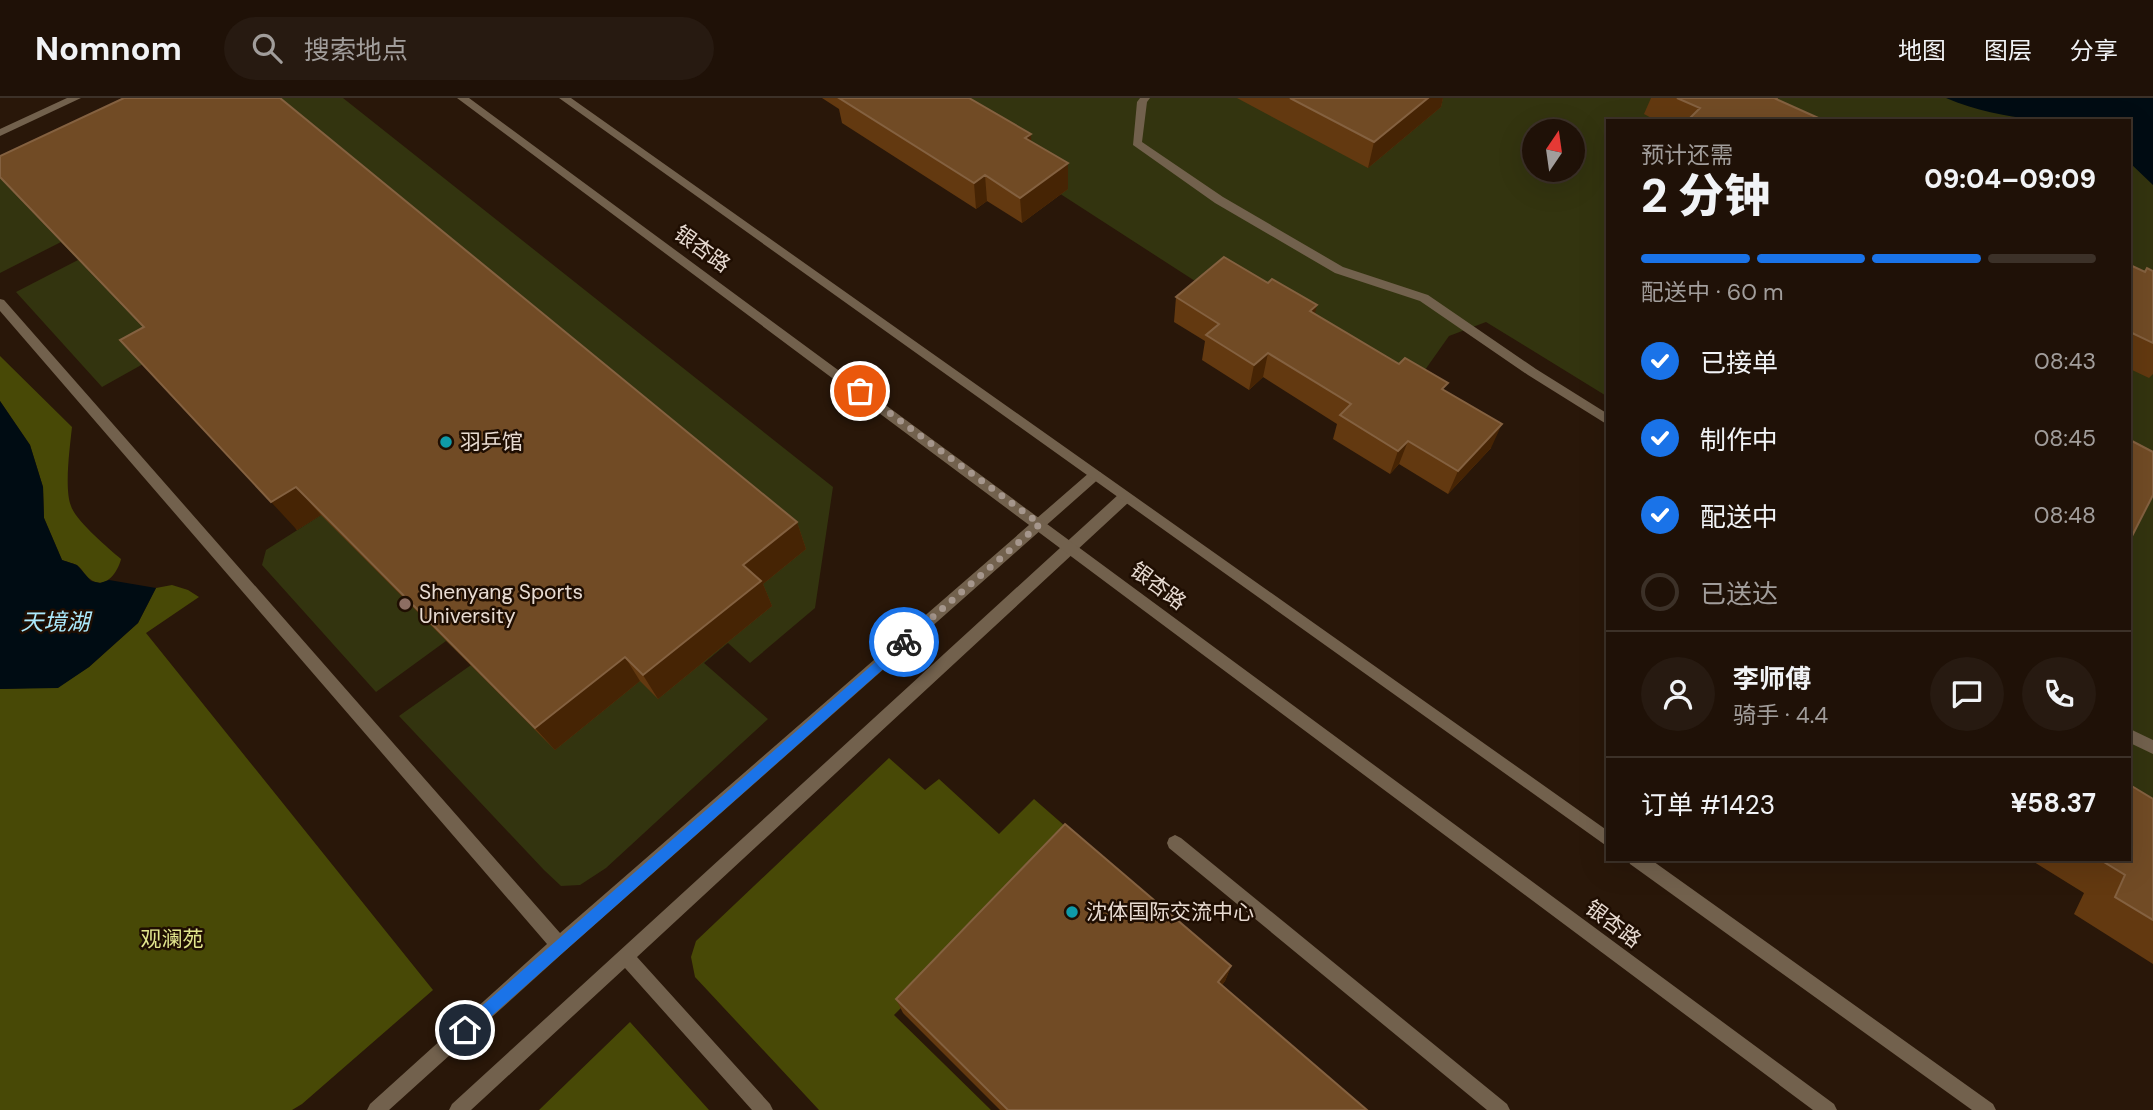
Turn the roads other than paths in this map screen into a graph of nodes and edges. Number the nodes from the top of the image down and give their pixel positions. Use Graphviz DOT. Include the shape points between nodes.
graph roads {
  1 [pos="75,98"];
  2 [pos="462,98"];
  3 [pos="564,98"];
  4 [pos="1145,98"];
  5 [pos="0,133"];
  6 [pos="0,303"];
  7 [pos="1606,419"];
  8 [pos="1095,476"];
  9 [pos="1124,498"];
  10 [pos="1040,524"];
  11 [pos="1070,547"];
  12 [pos="2131,736"];
  13 [pos="2153,747"];
  14 [pos="1606,839"];
  15 [pos="1175,843"];
  16 [pos="1639,861"];
  17 [pos="559,945"];
  18 [pos="625,957"];
  19 [pos="376,1110"];
  20 [pos="458,1110"];
  21 [pos="764,1110"];
  22 [pos="1501,1110"];
  23 [pos="1828,1110"];
  24 [pos="1987,1110"];
  1 -- 5 [label="street"];
  2 -- 10 [label="street, 银杏路"];
  3 -- 8 [label="street"];
  4 -- 7 [label="street" via="1137,143 1219,200 1339,270 1424,298"];
  6 -- 17 [label="street"];
  8 -- 9 [label="street"];
  8 -- 10 [label="street"];
  9 -- 11 [label="street"];
  9 -- 14 [label="street"];
  10 -- 11 [label="street, 银杏路"];
  10 -- 17 [label="street"];
  11 -- 18 [label="street"];
  11 -- 23 [label="street, 银杏路"];
  12 -- 13 [label="street"];
  15 -- 22 [label="street"];
  16 -- 24 [label="street"];
  17 -- 19 [label="street"];
  18 -- 20 [label="street"];
  18 -- 21 [label="street"];
}
